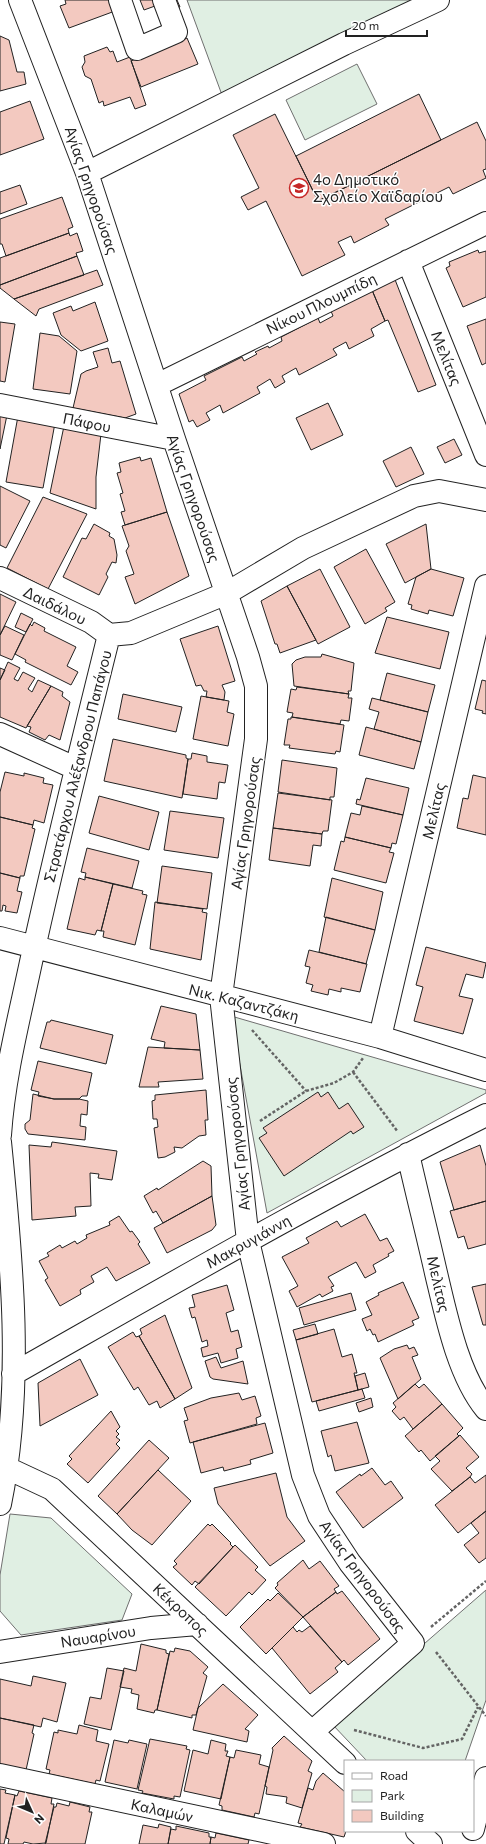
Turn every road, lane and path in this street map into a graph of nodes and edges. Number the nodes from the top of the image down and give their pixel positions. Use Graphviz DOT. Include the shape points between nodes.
graph roads {
  1 [pos="20,0"];
  2 [pos="120,0"];
  3 [pos="164,0"];
  4 [pos="438,0"];
  5 [pos="88,173"];
  6 [pos="486,223"];
  7 [pos="408,260"];
  8 [pos="157,385"];
  9 [pos="0,406"];
  10 [pos="174,439"];
  11 [pos="486,455"];
  12 [pos="486,500"];
  13 [pos="0,578"];
  14 [pos="486,586"];
  15 [pos="227,592"];
  16 [pos="109,635"];
  17 [pos="0,734"];
  18 [pos="75,768"];
  19 [pos="0,938"];
  20 [pos="34,947"];
  21 [pos="221,996"];
  22 [pos="248,1026"];
  23 [pos="380,1037"];
  24 [pos="486,1070"];
  25 [pos="354,1072"];
  26 [pos="306,1091"];
  27 [pos="486,1115"];
  28 [pos="0,1135"];
  29 [pos="236,1137"];
  30 [pos="0,1142"];
  31 [pos="408,1154"];
  32 [pos="248,1241"];
  33 [pos="13,1374"];
  34 [pos="486,1409"];
  35 [pos="6,1410"];
  36 [pos="7,1468"];
  37 [pos="0,1504"];
  38 [pos="486,1581"];
  39 [pos="197,1624"];
  40 [pos="418,1639"];
  41 [pos="0,1652"];
  42 [pos="478,1707"];
  43 [pos="486,1716"];
  44 [pos="317,1727"];
  45 [pos="344,1762"];
  46 [pos="0,1776"];
  47 [pos="485,1789"];
  48 [pos="474,1827"];
  49 [pos="418,1832"];
  50 [pos="472,1832"];
  51 [pos="324,1844"];
  52 [pos="431,1844"];
  53 [pos="469,1844"];
  1 -- 5 [label="street, Αγίας Γρηγορούσας"];
  2 -- 3 [label="street" via="137,48 176,32"];
  4 -- 5 [label="street" via="344,44"];
  5 -- 8 [label="street, Αγίας Γρηγορούσας"];
  6 -- 7 [label="street, Νίκου Πλουμπίδη"];
  7 -- 8 [label="street, Νίκου Πλουμπίδη"];
  7 -- 11 [label="street, Μελίτας"];
  8 -- 10 [label="street, Αγίας Γρηγορούσας"];
  9 -- 10 [label="street, Πάφου"];
  10 -- 15 [label="street, Αγίας Γρηγορούσας"];
  12 -- 15 [label="street, Στρατάρχου Αλέξανδρου Παπάγου" via="439,491 414,496 303,548"];
  13 -- 16 [label="street, Δαιδάλου" via="91,622"];
  14 -- 23 [label="street, Μελίτας"];
  15 -- 16 [label="street, Στρατάρχου Αλέξανδρου Παπάγου" via="131,633"];
  15 -- 21 [label="street, Αγίας Γρηγορούσας" via="256,686 256,739"];
  16 -- 18 [label="street, Στρατάρχου Αλέξανδρου Παπάγου"];
  17 -- 18 [label="street"];
  18 -- 20 [label="street, Στρατάρχου Αλέξανδρου Παπάγου"];
  19 -- 20 [label="street, Νικ. Καζαντζάκη"];
  20 -- 21 [label="street, Νικ. Καζαντζάκη"];
  20 -- 28 [label="street, Στρατάρχου Αλέξανδρου Παπάγου" via="7,1076"];
  21 -- 23 [label="street, Νικ. Καζαντζάκη"];
  21 -- 29 [label="street, Αγίας Γρηγορούσας"];
  22 -- 26 [label="path"];
  23 -- 24 [label="street, Νικ. Καζαντζάκη"];
  23 -- 25 [label="path"];
  25 -- 26 [label="path" via="334,1083"];
  25 -- 31 [label="path" via="399,1132"];
  26 -- 29 [label="path"];
  27 -- 31 [label="street, Μακρυγιάννη"];
  29 -- 32 [label="street, Αγίας Γρηγορούσας"];
  30 -- 33 [label="street" via="11,1271"];
  31 -- 32 [label="street, Μακρυγιάννη"];
  31 -- 34 [label="street, Μελίτας" via="451,1336 465,1370"];
  32 -- 33 [label="street, Μακρυγιάννη"];
  32 -- 40 [label="street, Αγίας Γρηγορούσας" via="303,1475 319,1516 350,1562"];
  33 -- 35 [label="street"];
  35 -- 36 [label="street"];
  36 -- 37 [label="street"];
  36 -- 39 [label="street, Κέκροπος" via="52,1489"];
  38 -- 40 [label="path"];
  39 -- 41 [label="street, Ναυαρίνου" via="151,1628"];
  39 -- 44 [label="street, Κέκροπος"];
  40 -- 42 [label="path"];
  40 -- 44 [label="street"];
  42 -- 43 [label="path"];
  42 -- 44 [label="path" via="462,1739 423,1748"];
  44 -- 45 [label="street, Κέκροπος"];
  46 -- 51 [label="street, Καλαμών"];
  47 -- 48 [label="street"];
  49 -- 52 [label="street"];
  50 -- 53 [label="street"];
}
